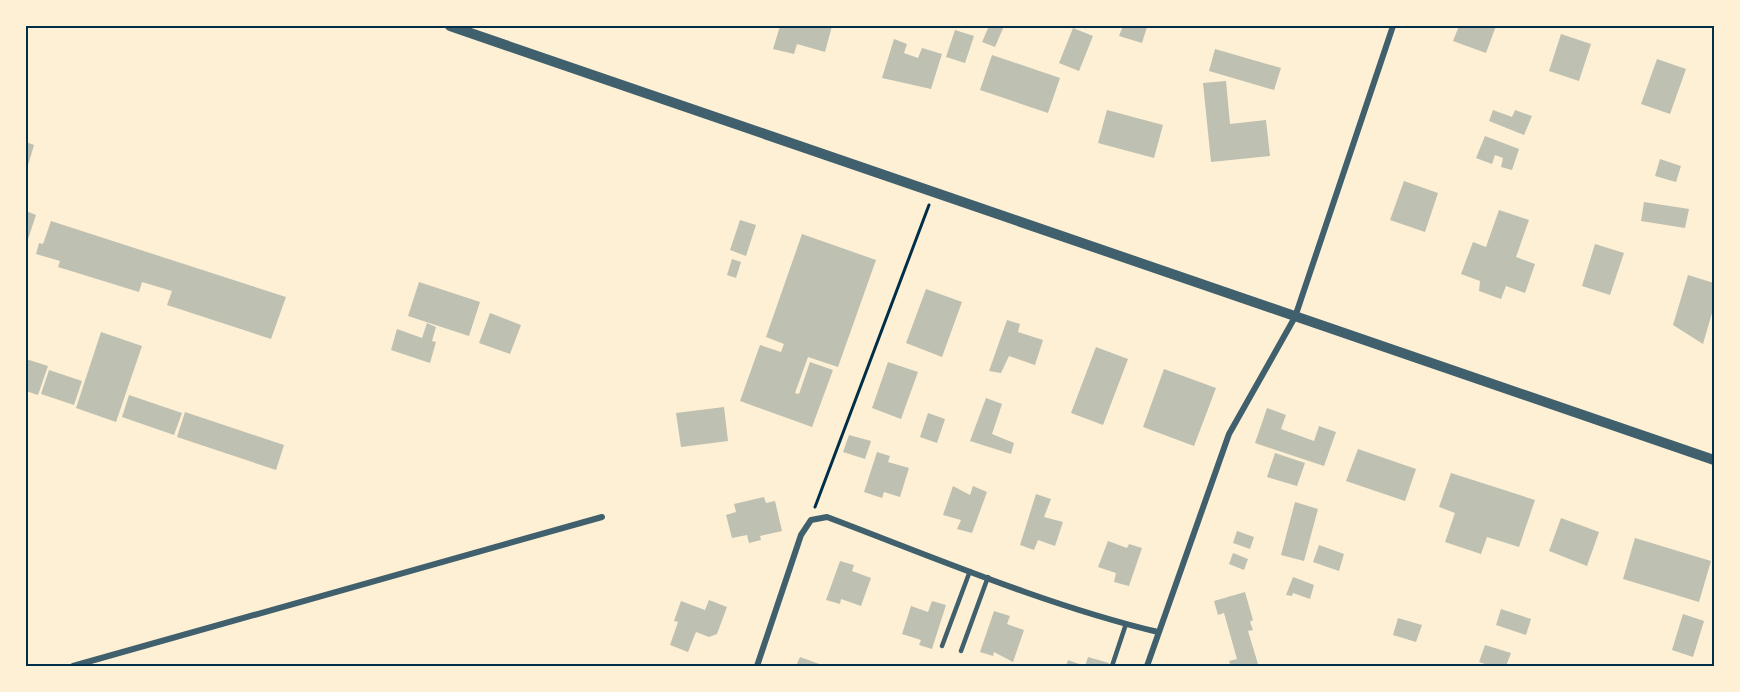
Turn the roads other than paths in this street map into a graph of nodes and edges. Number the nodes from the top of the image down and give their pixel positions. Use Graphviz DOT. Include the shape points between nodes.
graph roads {
  1 [pos="1393,26"];
  2 [pos="457,27"];
  3 [pos="1295,317"];
  4 [pos="1714,459"];
  5 [pos="602,517"];
  6 [pos="970,571"];
  7 [pos="988,577"];
  8 [pos="1126,624"];
  9 [pos="1158,632"];
  10 [pos="942,646"];
  11 [pos="961,651"];
  12 [pos="73,666"];
  13 [pos="757,666"];
  14 [pos="1112,666"];
  15 [pos="1147,666"];
  1 -- 3 [label="street"];
  2 -- 3 [label="street"];
  3 -- 4 [label="street"];
  3 -- 9 [label="street" via="1229,434"];
  5 -- 12 [label="street"];
  6 -- 7 [label="street"];
  6 -- 10 [label="lane"];
  6 -- 13 [label="street" via="827,517 810,520 801,535"];
  7 -- 8 [label="street"];
  7 -- 11 [label="lane"];
  8 -- 9 [label="street"];
  8 -- 14 [label="lane"];
  9 -- 15 [label="street"];
}
